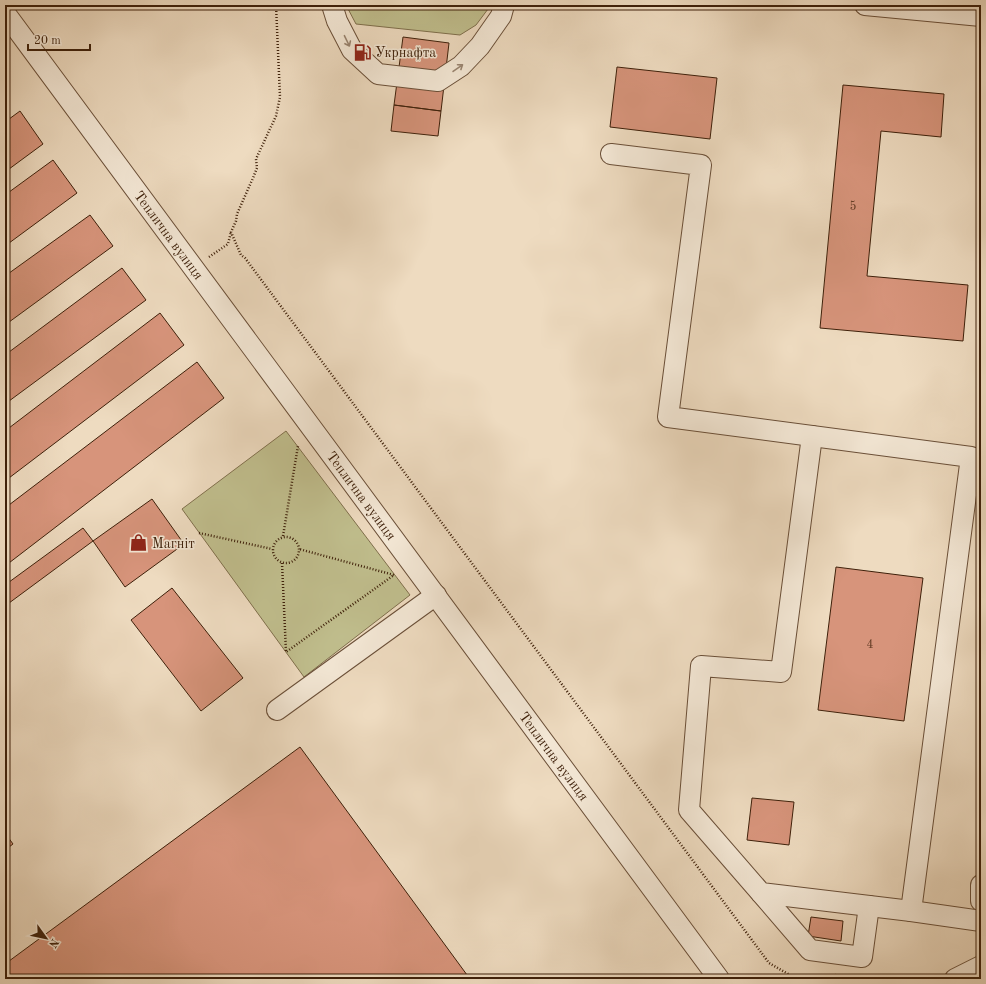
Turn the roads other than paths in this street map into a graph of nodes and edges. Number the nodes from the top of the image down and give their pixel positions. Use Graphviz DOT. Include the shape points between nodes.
graph roads {
  1 [pos="332,5"];
  2 [pos="504,5"];
  3 [pos="865,5"];
  4 [pos="5,13"];
  5 [pos="981,16"];
  6 [pos="611,154"];
  7 [pos="812,436"];
  8 [pos="436,595"];
  9 [pos="277,710"];
  10 [pos="981,885"];
  11 [pos="761,893"];
  12 [pos="981,901"];
  13 [pos="869,906"];
  14 [pos="911,911"];
  15 [pos="981,921"];
  16 [pos="981,966"];
  17 [pos="719,979"];
  18 [pos="955,979"];
  1 -- 2 [label="street, one-way" via="337,22 352,50 378,74 438,80 461,66 480,46 501,16"];
  3 -- 5 [label="street"];
  4 -- 8 [label="street, Теплична вулиця"];
  6 -- 7 [label="street" via="701,165 668,418"];
  7 -- 11 [label="street" via="781,672 701,666 689,810"];
  7 -- 14 [label="street" via="971,457"];
  8 -- 9 [label="street"];
  8 -- 17 [label="street, Теплична вулиця"];
  10 -- 12 [label="street"];
  11 -- 13 [label="street"];
  11 -- 13 [label="street" via="810,950 862,957"];
  13 -- 14 [label="street"];
  14 -- 15 [label="street"];
  16 -- 18 [label="street"];
}
